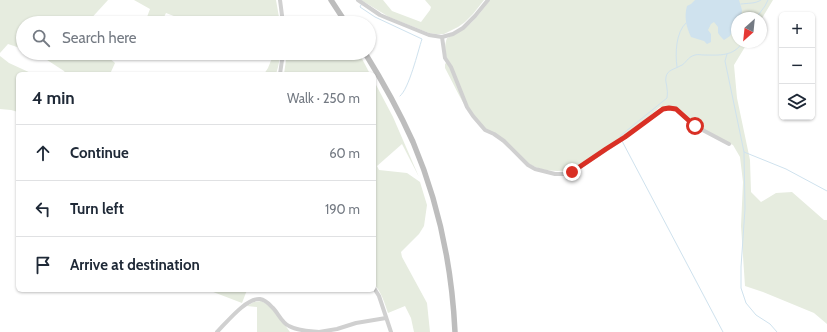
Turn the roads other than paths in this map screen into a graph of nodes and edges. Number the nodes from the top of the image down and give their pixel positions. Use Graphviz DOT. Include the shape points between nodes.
graph roads {
  1 [pos="280,0"];
  2 [pos="358,0"];
  3 [pos="488,0"];
  4 [pos="332,1"];
  5 [pos="282,16"];
  6 [pos="342,16"];
  7 [pos="442,37"];
  8 [pos="283,60"];
  9 [pos="369,60"];
  10 [pos="280,72"];
  11 [pos="376,72"];
  12 [pos="376,72"];
  13 [pos="729,144"];
  14 [pos="376,291"];
  15 [pos="386,318"];
  16 [pos="217,332"];
  17 [pos="319,332"];
  18 [pos="391,332"];
  19 [pos="455,332"];
  1 -- 5 [label="street"];
  2 -- 7 [label="street" via="380,15 429,35"];
  3 -- 7 [label="street" via="463,28"];
  4 -- 6 [label="main road"];
  7 -- 13 [label="street" via="445,58 473,116 485,130 504,141 535,169 556,174 572,172 659,111 669,108 676,109 695,126"];
  8 -- 10 [label="street"];
  9 -- 11 [label="main road"];
  12 -- 19 [label="main road" via="413,143 429,188 448,265"];
  14 -- 15 [label="street"];
  15 -- 17 [label="street"];
  15 -- 18 [label="street"];
  16 -- 17 [label="street" via="243,306 255,299 269,303 290,327"];
}
